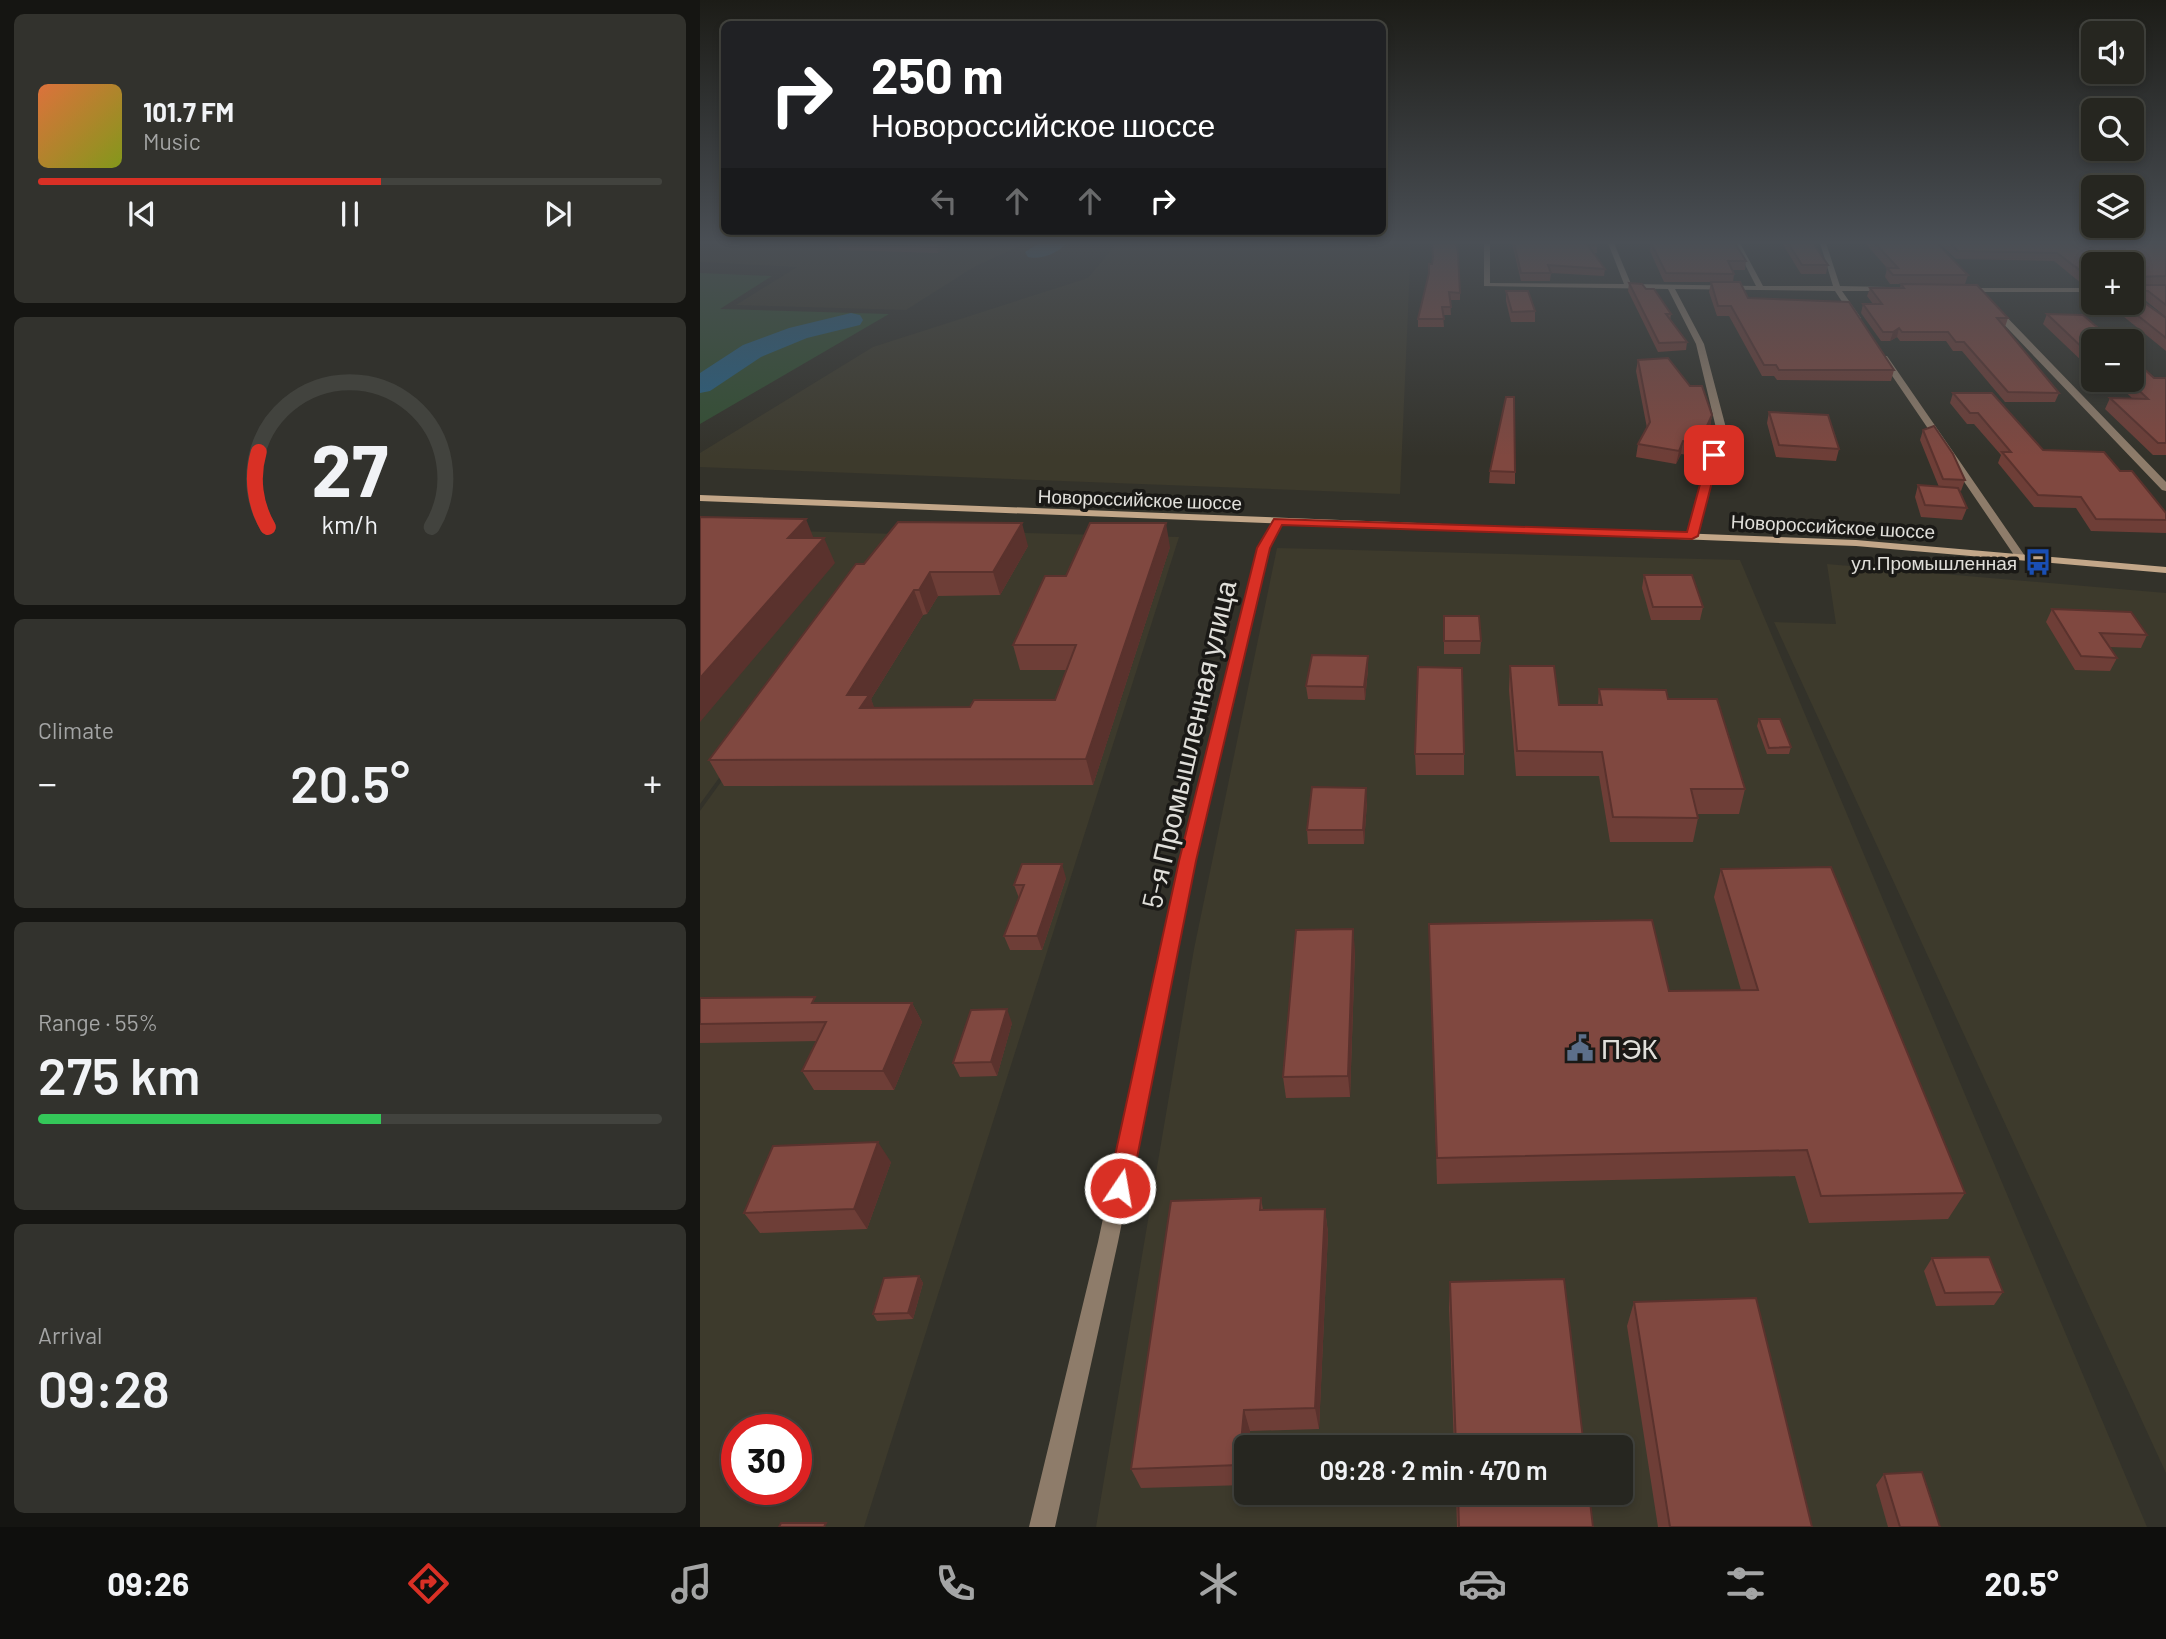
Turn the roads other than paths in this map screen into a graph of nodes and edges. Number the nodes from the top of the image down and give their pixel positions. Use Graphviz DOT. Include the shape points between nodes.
graph roads {
  1 [pos="1685,314"];
  2 [pos="1855,314"];
  3 [pos="1999,314"];
  4 [pos="1860,321"];
  5 [pos="1875,344"];
  6 [pos="2166,488"];
  7 [pos="700,498"];
  8 [pos="1278,522"];
  9 [pos="1692,536"];
  10 [pos="2020,556"];
  11 [pos="2166,570"];
  12 [pos="1042,1527"];
  1 -- 9 [label="street" via="1700,344 1721,428"];
  2 -- 4 [label="street"];
  3 -- 6 [label="street"];
  5 -- 10 [label="street"];
  7 -- 8 [label="main road, Новороссийское шоссе"];
  8 -- 9 [label="main road, Новороссийское шоссе"];
  8 -- 12 [label="street, 5-я Промышленная улица" via="1263,548 1188,861"];
  9 -- 10 [label="main road, Новороссийское шоссе" via="1856,542"];
  10 -- 11 [label="main road, Новороссийское шоссе"];
}
